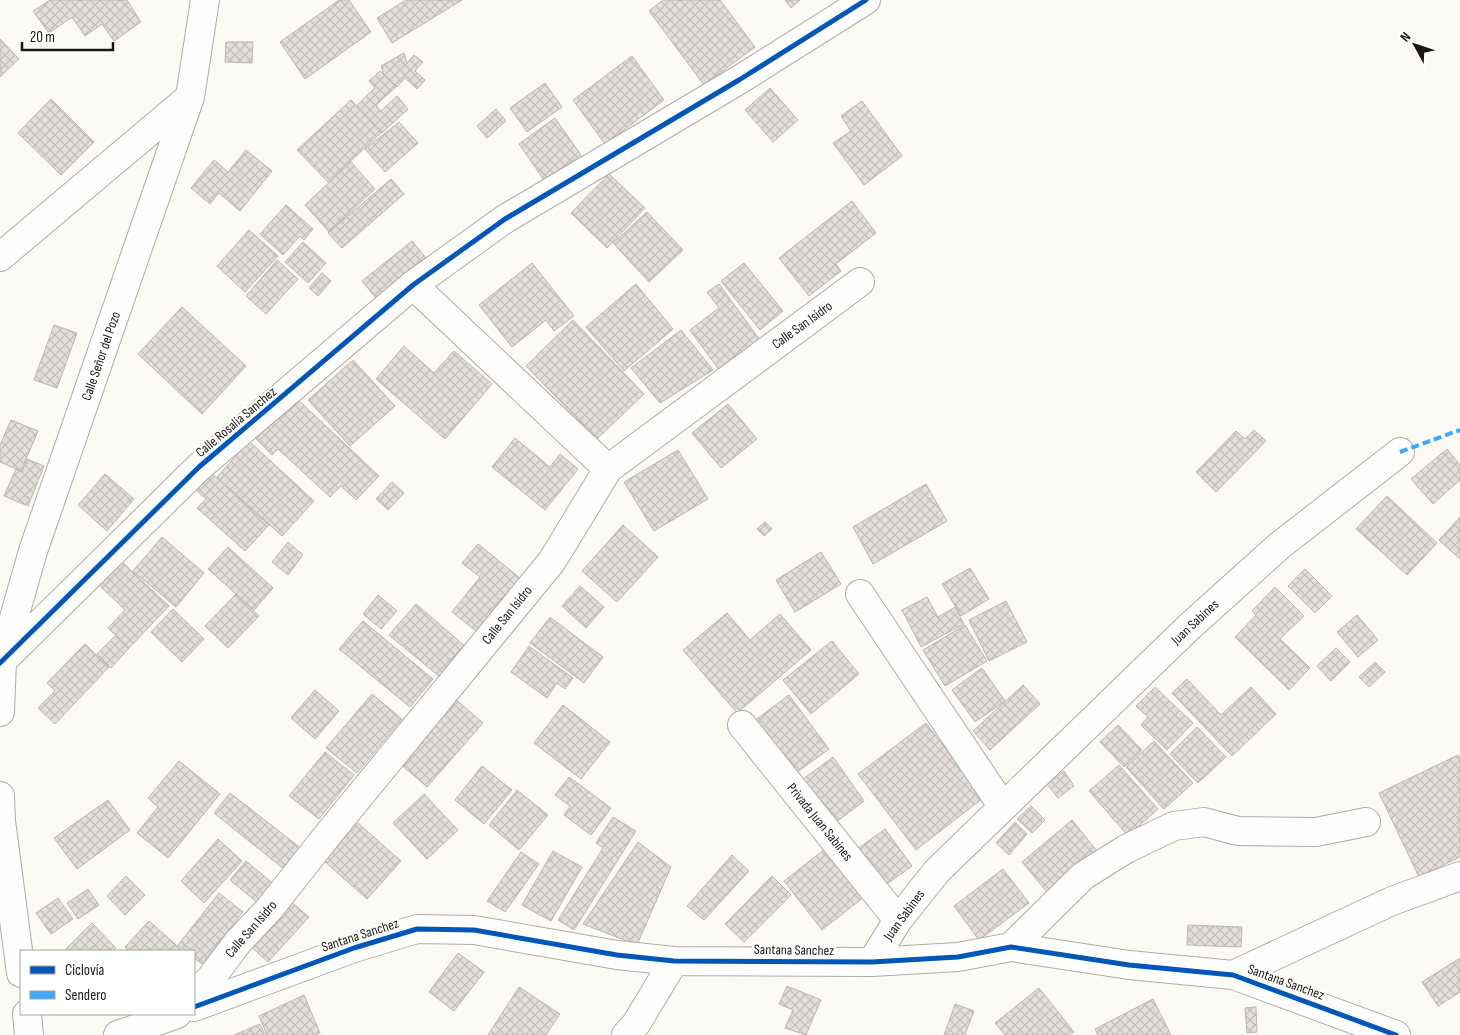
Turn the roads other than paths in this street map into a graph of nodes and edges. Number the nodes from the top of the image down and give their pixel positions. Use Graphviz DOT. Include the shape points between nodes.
graph roads {
  1 [pos="205,0"];
  2 [pos="866,0"];
  3 [pos="190,97"];
  4 [pos="0,257"];
  5 [pos="860,282"];
  6 [pos="413,285"];
  7 [pos="1400,452"];
  8 [pos="608,468"];
  9 [pos="860,594"];
  10 [pos="1,662"];
  11 [pos="0,712"];
  12 [pos="742,725"];
  13 [pos="0,796"];
  14 [pos="1003,807"];
  15 [pos="1366,822"];
  16 [pos="1460,876"];
  17 [pos="898,920"];
  18 [pos="1010,947"];
  19 [pos="674,961"];
  20 [pos="872,962"];
  21 [pos="20,965"];
  22 [pos="1233,974"];
  23 [pos="195,994"];
  24 [pos="195,1007"];
  25 [pos="27,1015"];
  26 [pos="173,1015"];
  27 [pos="29,1035"];
  28 [pos="118,1035"];
  29 [pos="626,1035"];
  30 [pos="1396,1035"];
  1 -- 3 [label="street, Calle Señor del Pozo"];
  2 -- 6 [label="street, Calle Rosalia Sanchez" via="739,80 505,219"];
  3 -- 4 [label="street"];
  3 -- 10 [label="street, Calle Señor del Pozo" via="33,551"];
  5 -- 8 [label="street, Calle San Isidro"];
  6 -- 8 [label="street"];
  6 -- 10 [label="street, Calle Rosalia Sanchez" via="199,467"];
  7 -- 14 [label="street, Juan Sabines" via="1279,546 1188,628"];
  8 -- 23 [label="street, Calle San Isidro" via="552,561 270,908"];
  9 -- 14 [label="street"];
  10 -- 11 [label="street, Calle Señor del Pozo"];
  12 -- 17 [label="street, Privada Juan Sabines"];
  13 -- 21 [label="street"];
  14 -- 17 [label="street, Juan Sabines" via="937,871"];
  15 -- 18 [label="street" via="1316,832 1238,831 1204,822 1174,826 1126,849 1083,876"];
  16 -- 22 [label="street" via="1392,901"];
  17 -- 20 [label="street, Juan Sabines"];
  18 -- 20 [label="street, Santana Sanchez" via="958,956"];
  18 -- 22 [label="street, Santana Sanchez" via="1129,965"];
  19 -- 20 [label="street, Santana Sanchez"];
  19 -- 24 [label="street, Santana Sanchez" via="617,955 474,930 417,929 354,948"];
  19 -- 29 [label="street"];
  22 -- 30 [label="street, Santana Sanchez"];
  25 -- 27 [label="street"];
  26 -- 28 [label="street, Santana Sanchez"];
}
